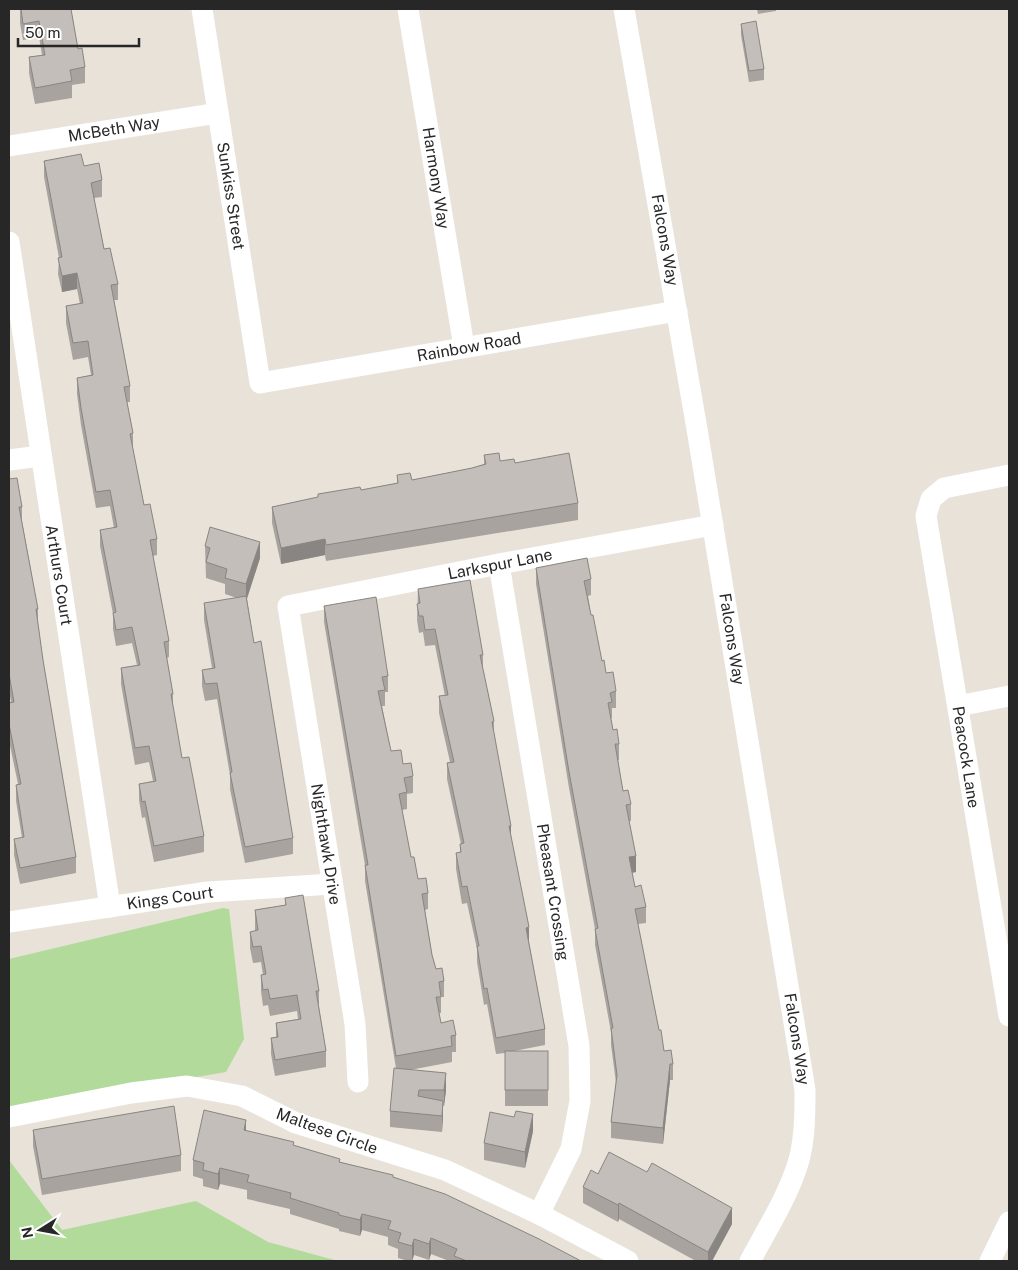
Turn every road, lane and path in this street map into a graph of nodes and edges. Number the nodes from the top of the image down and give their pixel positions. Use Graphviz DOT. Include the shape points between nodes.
graph roads {
  1 [pos="202,9"];
  2 [pos="408,9"];
  3 [pos="624,9"];
  4 [pos="218,113"];
  5 [pos="9,146"];
  6 [pos="9,242"];
  7 [pos="677,311"];
  8 [pos="464,347"];
  9 [pos="260,383"];
  10 [pos="41,456"];
  11 [pos="9,460"];
  12 [pos="1009,475"];
  13 [pos="713,525"];
  14 [pos="499,564"];
  15 [pos="288,606"];
  16 [pos="1009,696"];
  17 [pos="958,706"];
  18 [pos="332,884"];
  19 [pos="110,907"];
  20 [pos="9,922"];
  21 [pos="1009,1016"];
  22 [pos="358,1082"];
  23 [pos="9,1117"];
  24 [pos="539,1214"];
  25 [pos="1009,1222"];
  26 [pos="628,1261"];
  27 [pos="750,1261"];
  28 [pos="990,1261"];
  1 -- 4 [label="street, Sunkiss Street"];
  2 -- 8 [label="street, Harmony Way"];
  3 -- 7 [label="street, Falcons Way"];
  4 -- 5 [label="street, McBeth Way"];
  4 -- 9 [label="street, Sunkiss Street"];
  6 -- 10 [label="street, Arthurs Court"];
  7 -- 8 [label="street, Rainbow Road"];
  7 -- 13 [label="street, Falcons Way"];
  8 -- 9 [label="street, Rainbow Road"];
  10 -- 11 [label="street"];
  10 -- 19 [label="street, Arthurs Court"];
  12 -- 17 [label="street, Peacock Lane" via="944,488 931,499 926,516"];
  13 -- 14 [label="street, Larkspur Lane"];
  13 -- 27 [label="street, Falcons Way" via="805,1090 804,1137 799,1160"];
  14 -- 15 [label="street, Larkspur Lane"];
  14 -- 24 [label="street, Pheasant Crossing" via="579,1046 580,1101 571,1149"];
  15 -- 18 [label="street, Nighthawk Drive"];
  16 -- 17 [label="street"];
  17 -- 21 [label="street, Peacock Lane"];
  18 -- 19 [label="street, Kings Court" via="208,892"];
  18 -- 22 [label="street, Nighthawk Drive" via="355,1024"];
  19 -- 20 [label="street, Kings Court"];
  23 -- 24 [label="street, Maltese Circle" via="131,1093 188,1086 242,1096 296,1123 445,1170"];
  24 -- 26 [label="street, Maltese Circle"];
  25 -- 28 [label="street"];
}
